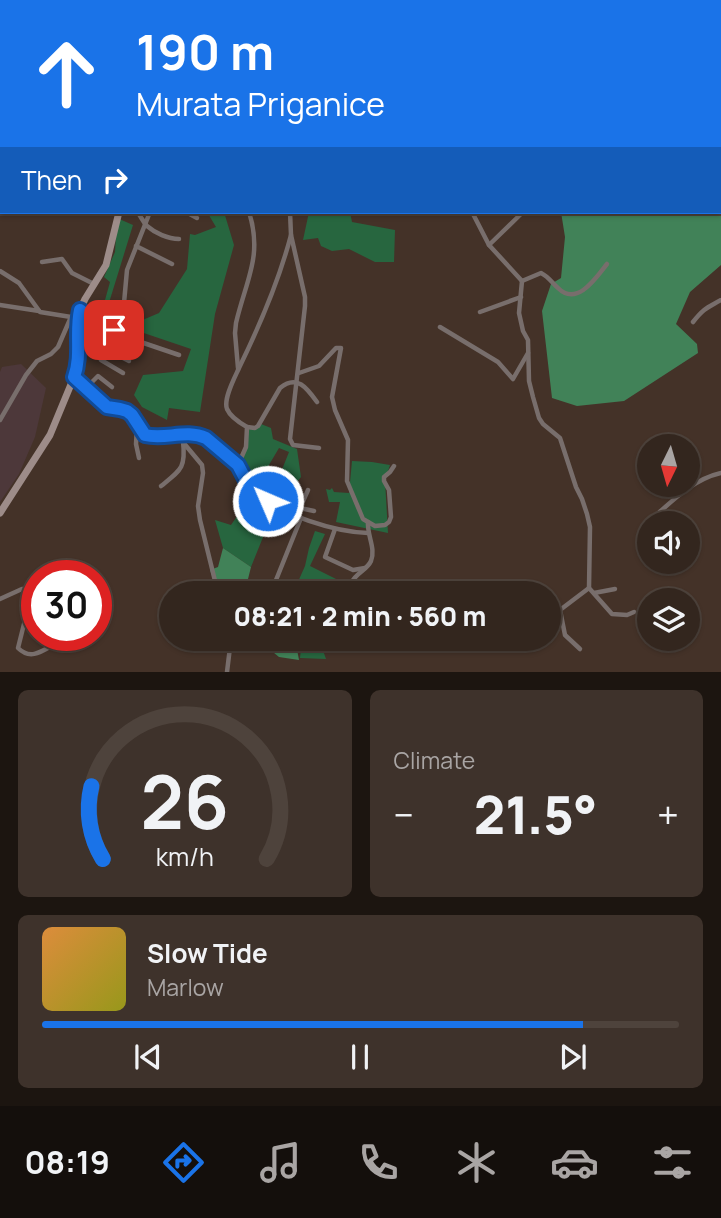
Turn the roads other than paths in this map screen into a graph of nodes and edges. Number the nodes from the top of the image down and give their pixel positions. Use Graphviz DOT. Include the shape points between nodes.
graph roads {
  1 [pos="119,214"];
  2 [pos="138,214"];
  3 [pos="149,214"];
  4 [pos="190,214"];
  5 [pos="250,214"];
  6 [pos="290,214"];
  7 [pos="473,214"];
  8 [pos="521,214"];
  9 [pos="197,218"];
  10 [pos="146,225"];
  11 [pos="291,234"];
  12 [pos="179,239"];
  13 [pos="489,245"];
  14 [pos="136,246"];
  15 [pos="42,262"];
  16 [pos="172,264"];
  17 [pos="607,264"];
  18 [pos="0,271"];
  19 [pos="523,281"];
  20 [pos="94,284"];
  21 [pos="521,297"];
  22 [pos="721,300"];
  23 [pos="124,303"];
  24 [pos="0,305"];
  25 [pos="40,312"];
  26 [pos="82,312"];
  27 [pos="480,312"];
  28 [pos="71,317"];
  29 [pos="693,322"];
  30 [pos="440,327"];
  31 [pos="77,334"];
  32 [pos="87,340"];
  33 [pos="529,353"];
  34 [pos="179,355"];
  35 [pos="129,361"];
  36 [pos="238,369"];
  37 [pos="123,373"];
  38 [pos="299,373"];
  39 [pos="74,377"];
  40 [pos="297,382"];
  41 [pos="113,387"];
  42 [pos="88,389"];
  43 [pos="317,402"];
  44 [pos="0,420"];
  45 [pos="137,425"];
  46 [pos="247,427"];
  47 [pos="177,434"];
  48 [pos="183,441"];
  49 [pos="319,448"];
  50 [pos="139,458"];
  51 [pos="238,465"];
  52 [pos="394,466"];
  53 [pos="721,473"];
  54 [pos="161,486"];
  55 [pos="308,490"];
  56 [pos="281,508"];
  57 [pos="300,508"];
  58 [pos="314,511"];
  59 [pos="661,511"];
  60 [pos="0,513"];
  61 [pos="301,518"];
  62 [pos="368,523"];
  63 [pos="335,529"];
  64 [pos="368,533"];
  65 [pos="366,568"];
  66 [pos="215,581"];
  67 [pos="276,581"];
  68 [pos="352,581"];
  69 [pos="589,588"];
  70 [pos="21,589"];
  71 [pos="615,589"];
  72 [pos="594,593"];
  73 [pos="0,599"];
  74 [pos="634,612"];
  75 [pos="21,633"];
  76 [pos="580,649"];
  77 [pos="21,651"];
  78 [pos="21,651"];
  79 [pos="42,651"];
  80 [pos="230,651"];
  81 [pos="227,672"];
  1 -- 20 [label="street" via="106,265"];
  2 -- 10 [label="street"];
  3 -- 10 [label="street"];
  4 -- 9 [label="street"];
  5 -- 36 [label="street" via="255,252 236,323"];
  6 -- 11 [label="street"];
  7 -- 13 [label="street"];
  8 -- 13 [label="street"];
  10 -- 12 [label="street" via="170,239"];
  10 -- 14 [label="street"];
  11 -- 36 [label="street" via="280,273"];
  11 -- 38 [label="street" via="305,306"];
  13 -- 19 [label="street"];
  14 -- 16 [label="street"];
  14 -- 23 [label="street" via="125,275"];
  15 -- 20 [label="street" via="62,259 72,273"];
  17 -- 19 [label="street" via="577,293 564,293 541,273"];
  18 -- 25 [label="street" via="19,283"];
  19 -- 21 [label="street"];
  20 -- 26 [label="street"];
  21 -- 27 [label="street"];
  21 -- 33 [label="street" via="519,313"];
  22 -- 29 [label="street" via="702,310"];
  24 -- 25 [label="street"];
  25 -- 28 [label="street"];
  26 -- 28 [label="street"];
  26 -- 31 [label="street"];
  26 -- 34 [label="street" via="131,340"];
  28 -- 44 [label="street" via="58,346 37,361"];
  30 -- 33 [label="street" via="498,362 513,379"];
  31 -- 32 [label="street"];
  31 -- 39 [label="street"];
  32 -- 35 [label="street"];
  32 -- 37 [label="street" via="101,360"];
  33 -- 69 [label="street" via="529,381 539,418 560,438 587,514"];
  36 -- 46 [label="street" via="226,406"];
  38 -- 40 [label="street"];
  38 -- 62 [label="street" via="319,366 341,348 332,400 348,440 348,484"];
  39 -- 42 [label="street"];
  39 -- 60 [label="street" via="50,435"];
  40 -- 43 [label="street"];
  40 -- 46 [label="street" via="281,386 258,426"];
  40 -- 49 [label="street" via="291,444"];
  41 -- 42 [label="street" via="98,376"];
  42 -- 45 [label="street" via="107,407 127,411"];
  45 -- 47 [label="street" via="150,437"];
  45 -- 50 [label="street"];
  46 -- 51 [label="street" via="246,447"];
  47 -- 48 [label="street"];
  47 -- 51 [label="street" via="206,438"];
  48 -- 54 [label="street" via="181,470"];
  48 -- 66 [label="street" via="202,466 198,506"];
  51 -- 56 [label="street" via="257,494"];
  52 -- 62 [label="street" via="384,477 390,498 389,522"];
  53 -- 59 [label="street" via="703,478"];
  55 -- 57 [label="street"];
  56 -- 57 [label="street"];
  56 -- 61 [label="street"];
  57 -- 58 [label="street"];
  61 -- 63 [label="street"];
  61 -- 67 [label="street"];
  62 -- 64 [label="street"];
  63 -- 64 [label="street"];
  63 -- 65 [label="street" via="325,557 354,570"];
  64 -- 65 [label="street" via="372,545"];
  65 -- 68 [label="street"];
  69 -- 72 [label="street"];
  69 -- 76 [label="street" via="560,610 565,635"];
  70 -- 73 [label="street"];
  71 -- 72 [label="street"];
  72 -- 74 [label="street" via="611,614"];
  75 -- 77 [label="street"];
  78 -- 79 [label="street" via="29,655"];
  80 -- 81 [label="street"];
}
